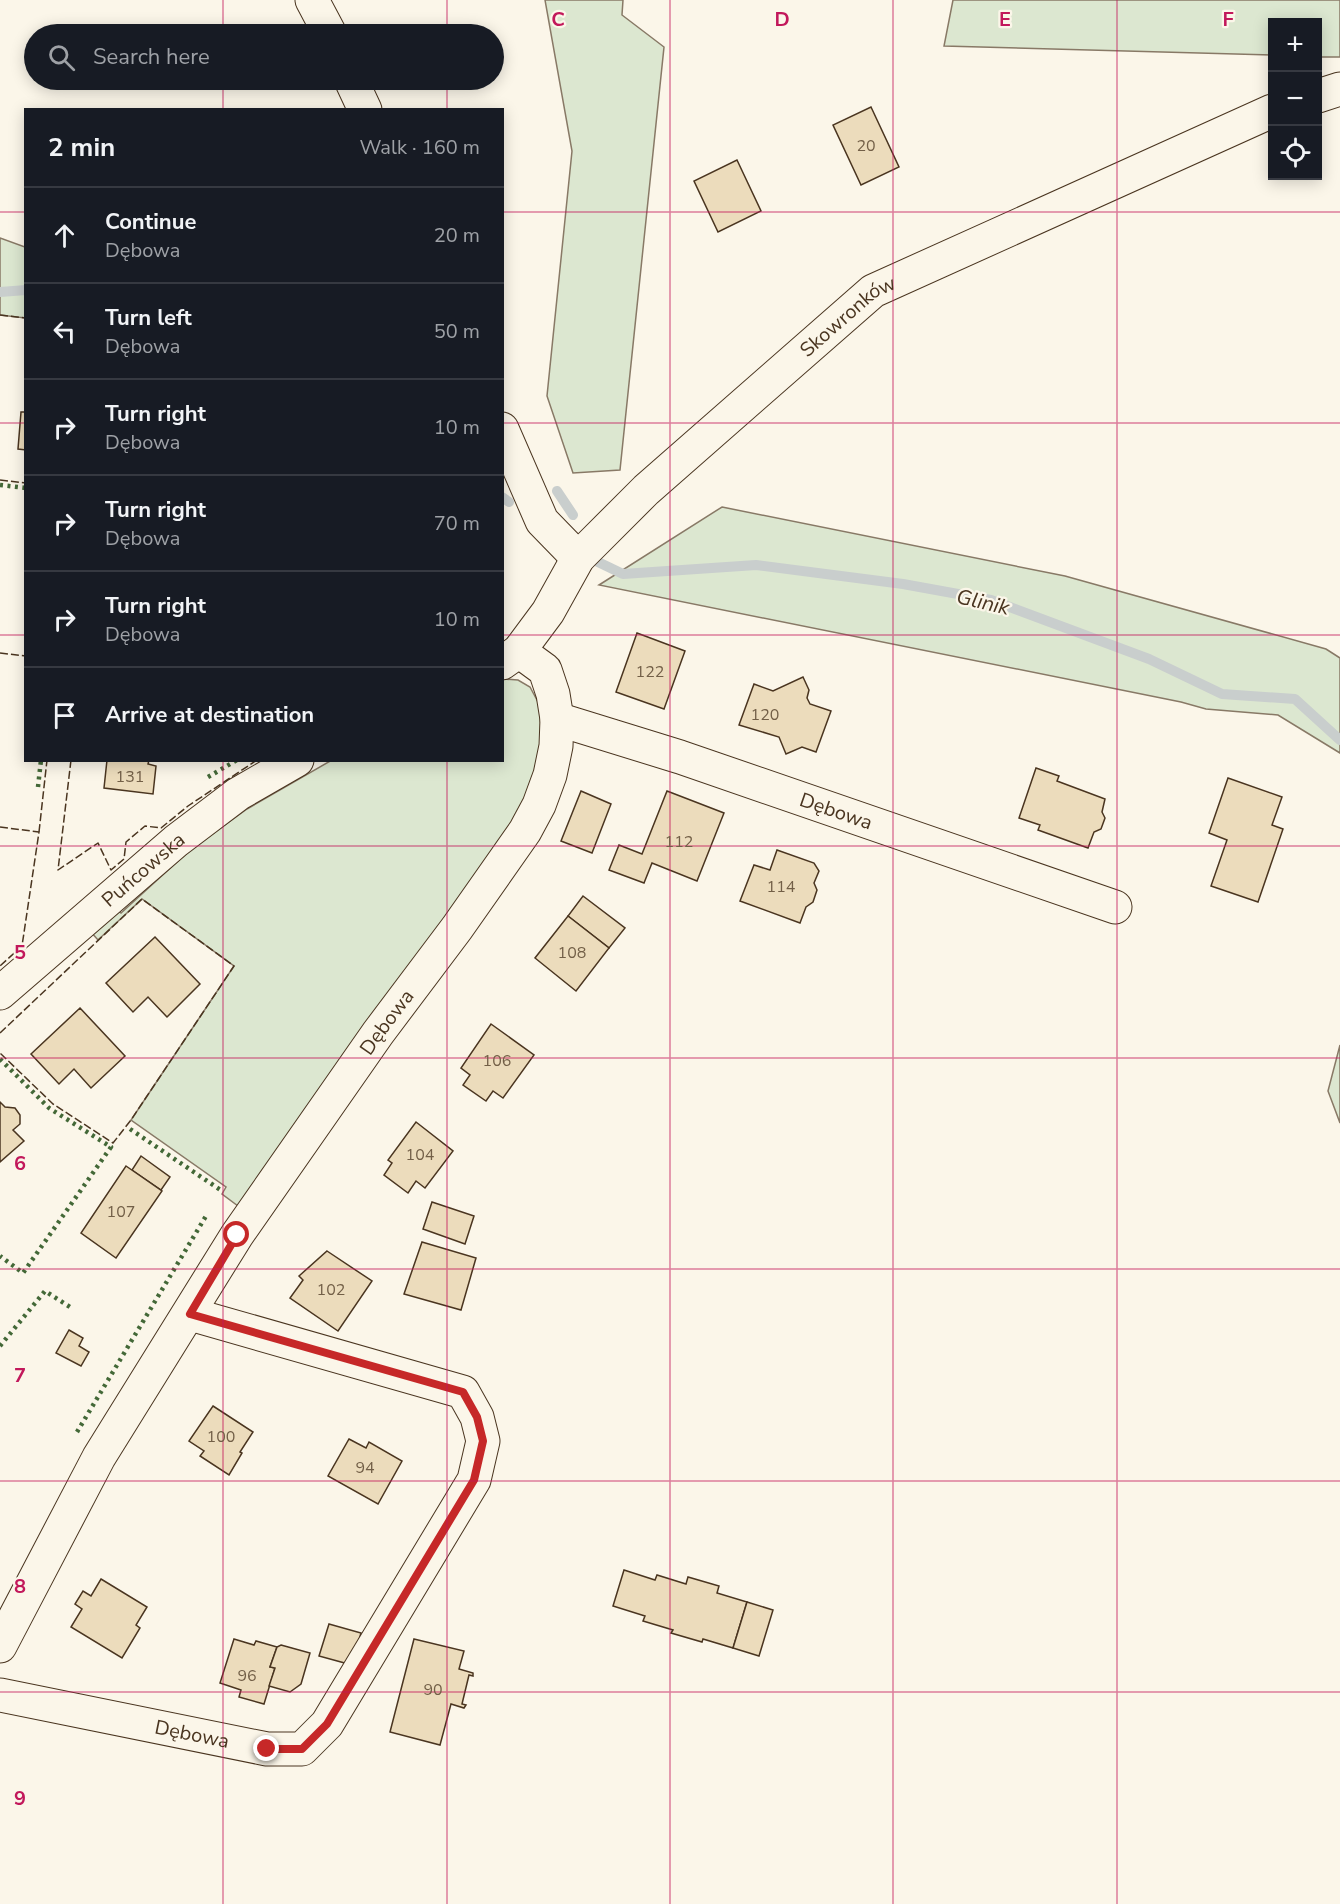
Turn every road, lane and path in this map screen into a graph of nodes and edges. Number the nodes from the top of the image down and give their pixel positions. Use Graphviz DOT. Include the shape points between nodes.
graph roads {
  1 [pos="312,0"];
  2 [pos="325,24"];
  3 [pos="1340,89"];
  4 [pos="355,90"];
  5 [pos="1322,94"];
  6 [pos="363,108"];
  7 [pos="1268,113"];
  8 [pos="504,434"];
  9 [pos="578,558"];
  10 [pos="511,657"];
  11 [pos="557,719"];
  12 [pos="294,762"];
  13 [pos="1115,907"];
  14 [pos="0,993"];
  15 [pos="190,1314"];
  16 [pos="0,1646"];
  17 [pos="0,1695"];
  1 -- 2 [label="street"];
  3 -- 5 [label="street"];
  4 -- 6 [label="street"];
  7 -- 9 [label="street, Skowronków" via="873,291 646,490"];
  8 -- 9 [label="street" via="542,521"];
  9 -- 10 [label="street, Skowronków" via="548,612"];
  10 -- 11 [label="street, Dębowa" via="545,670"];
  11 -- 13 [label="street, Dębowa"];
  11 -- 15 [label="street, Dębowa" via="550,775 525,831 264,1196"];
  12 -- 14 [label="street, Puńcowska" via="238,794 176,841"];
  15 -- 16 [label="street, Dębowa" via="99,1457"];
  15 -- 17 [label="street, Dębowa" via="463,1392 477,1417 483,1441 474,1480 327,1724 302,1749 267,1749"];
}
